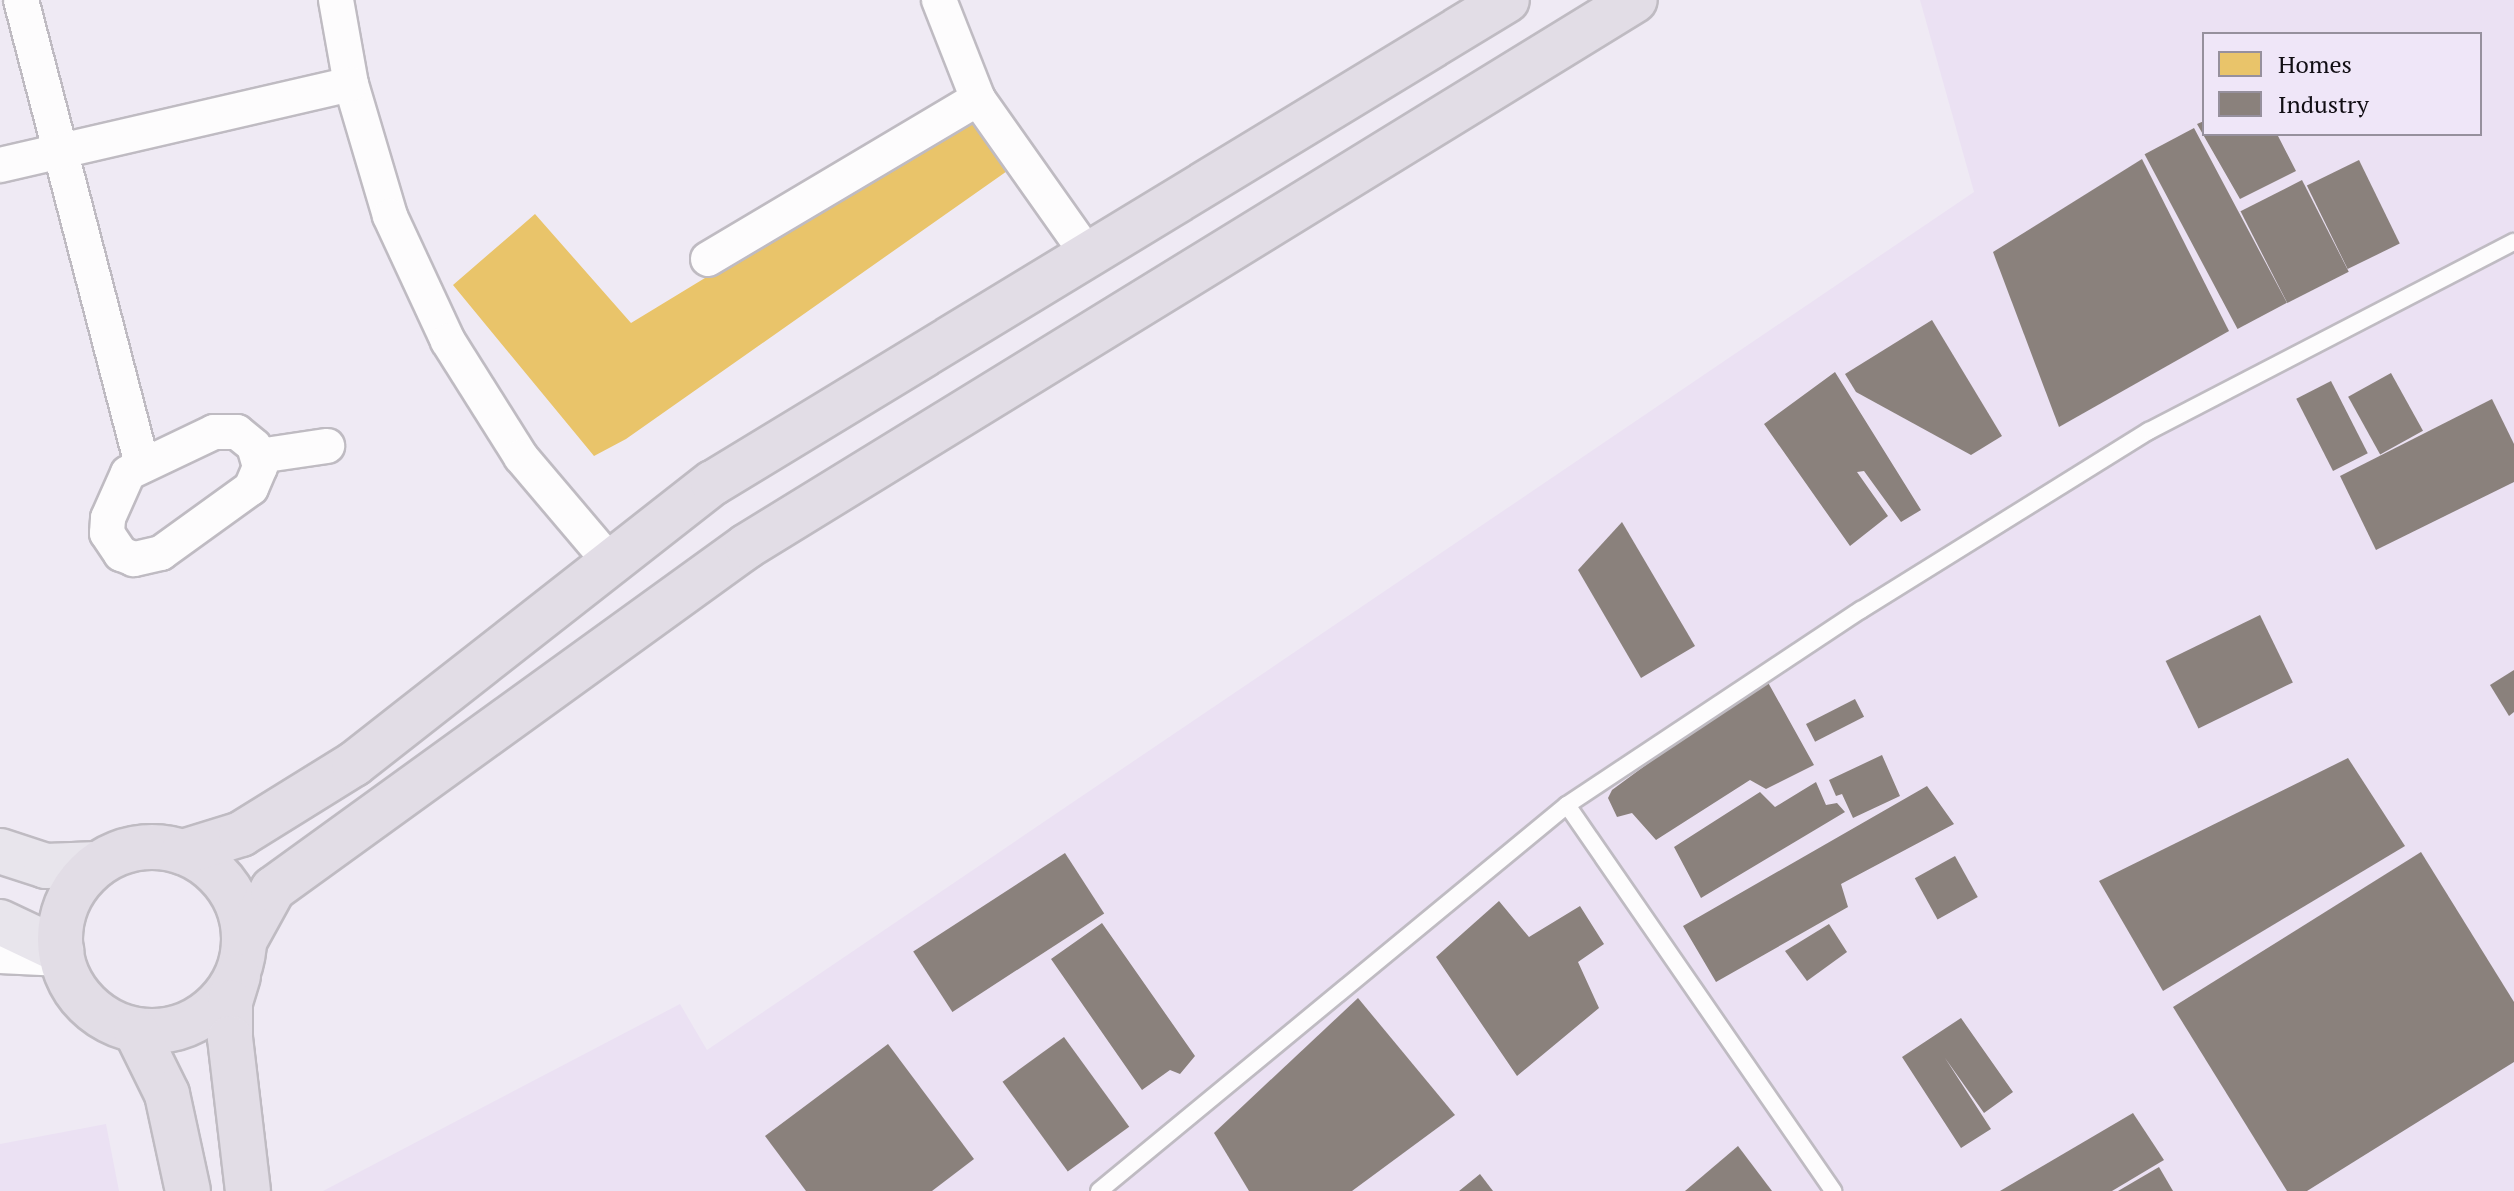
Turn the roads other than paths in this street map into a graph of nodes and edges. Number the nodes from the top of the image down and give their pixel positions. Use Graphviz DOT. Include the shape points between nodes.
graph roads {
  1 [pos="21,0"];
  2 [pos="336,0"];
  3 [pos="1507,0"];
  4 [pos="1635,0"];
  5 [pos="943,2"];
  6 [pos="351,84"];
  7 [pos="978,99"];
  8 [pos="58,150"];
  9 [pos="0,165"];
  10 [pos="2514,242"];
  11 [pos="1088,255"];
  12 [pos="708,259"];
  13 [pos="327,446"];
  14 [pos="259,456"];
  15 [pos="142,463"];
  16 [pos="610,562"];
  17 [pos="1567,805"];
  18 [pos="0,851"];
  19 [pos="183,852"];
  20 [pos="98,864"];
  21 [pos="0,922"];
  22 [pos="242,954"];
  23 [pos="61,955"];
  24 [pos="0,956"];
  25 [pos="136,1031"];
  26 [pos="188,1191"];
  27 [pos="248,1191"];
  28 [pos="1099,1191"];
  29 [pos="1833,1191"];
  1 -- 8 [label="street"];
  2 -- 6 [label="street"];
  3 -- 11 [label="highway"];
  4 -- 22 [label="highway" via="747,546 273,889"];
  5 -- 7 [label="street"];
  6 -- 8 [label="street"];
  6 -- 16 [label="street" via="390,216 448,341 521,457"];
  7 -- 11 [label="street"];
  7 -- 12 [label="street"];
  8 -- 9 [label="street"];
  8 -- 15 [label="street"];
  10 -- 17 [label="lane" via="2149,431 1861,610"];
  11 -- 16 [label="highway" via="713,483"];
  13 -- 14 [label="street"];
  14 -- 15 [label="street" via="246,438 225,431"];
  14 -- 15 [label="street" via="251,488 161,553 134,559 114,548 108,518 118,487"];
  16 -- 19 [label="highway" via="354,764 241,834"];
  17 -- 28 [label="lane"];
  17 -- 29 [label="lane"];
  18 -- 20 [label="main road" via="46,866"];
  19 -- 20 [label="highway" via="153,847 124,851"];
  19 -- 22 [label="highway" via="208,865 228,886 241,912"];
  20 -- 23 [label="highway" via="68,903"];
  21 -- 23 [label="main road"];
  22 -- 25 [label="highway" via="226,995 204,1016 167,1030"];
  22 -- 27 [label="highway" via="230,1002 230,1038"];
  23 -- 24 [label="street"];
  23 -- 25 [label="highway" via="83,1001 102,1017"];
  25 -- 26 [label="highway" via="167,1094"];
}
